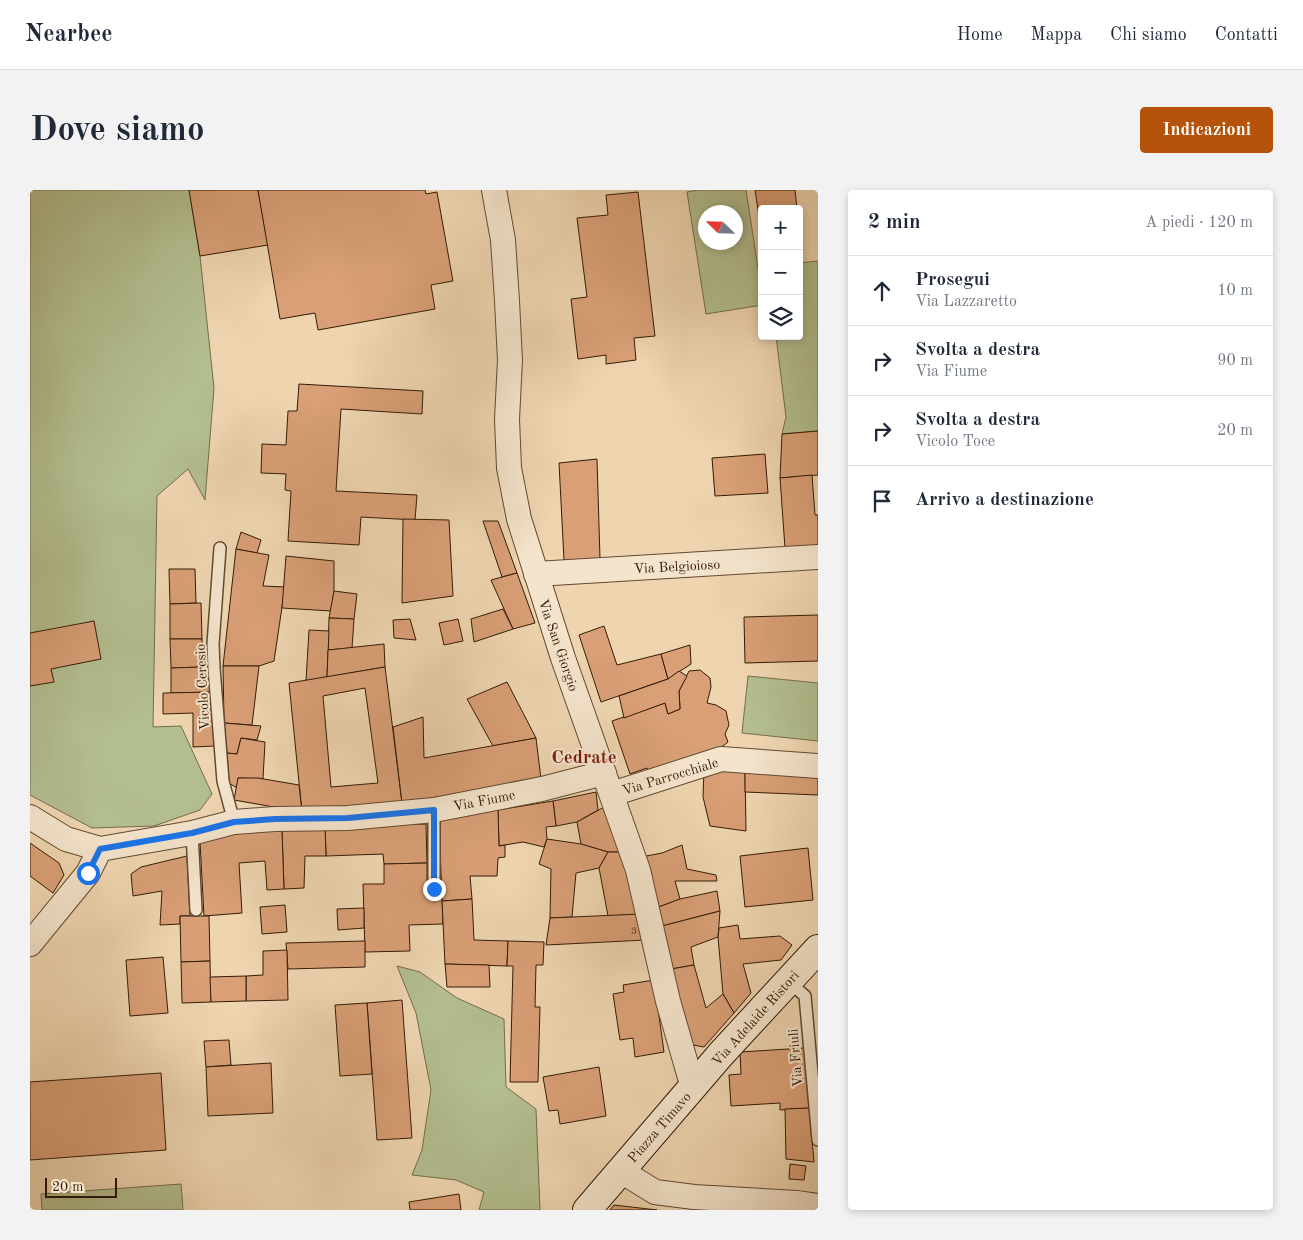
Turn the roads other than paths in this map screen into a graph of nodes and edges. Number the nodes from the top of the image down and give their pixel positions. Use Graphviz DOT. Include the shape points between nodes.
graph roads {
  1 [pos="494,190"];
  2 [pos="220,548"];
  3 [pos="818,557"];
  4 [pos="536,574"];
  5 [pos="818,766"];
  6 [pos="608,784"];
  7 [pos="542,789"];
  8 [pos="434,810"];
  9 [pos="30,817"];
  10 [pos="234,822"];
  11 [pos="192,833"];
  12 [pos="100,849"];
  13 [pos="434,889"];
  14 [pos="196,910"];
  15 [pos="30,944"];
  16 [pos="818,948"];
  17 [pos="788,981"];
  18 [pos="693,1088"];
  19 [pos="818,1140"];
  20 [pos="621,1171"];
  21 [pos="818,1206"];
  22 [pos="587,1210"];
  1 -- 4 [label="street, Via San Giorgio" via="503,240 508,301 508,468"];
  2 -- 10 [label="lane, Vicolo Ceresio" via="214,668 224,781"];
  3 -- 4 [label="street, Via Belgioioso"];
  4 -- 6 [label="street, Via San Giorgio"];
  5 -- 6 [label="street, Via Parrocchiale" via="721,759"];
  6 -- 7 [label="street, Via Parrocchiale"];
  6 -- 18 [label="street, Via San Giorgio" via="638,870 668,1000"];
  7 -- 8 [label="street, Via Fiume"];
  8 -- 10 [label="street, Via Fiume" via="348,818"];
  8 -- 13 [label="lane"];
  9 -- 12 [label="street" via="66,839"];
  10 -- 11 [label="street, Via Fiume"];
  11 -- 12 [label="street, Via Fiume"];
  11 -- 14 [label="lane"];
  12 -- 15 [label="street" via="88,873"];
  16 -- 17 [label="main road, Via Adelaide Ristori"];
  17 -- 18 [label="main road, Via Adelaide Ristori"];
  17 -- 19 [label="lane, Via Friuli" via="805,996"];
  18 -- 20 [label="main road, Piazza Timavo"];
  20 -- 21 [label="street, Piazza Timavo" via="655,1192"];
  20 -- 22 [label="main road"];
}
